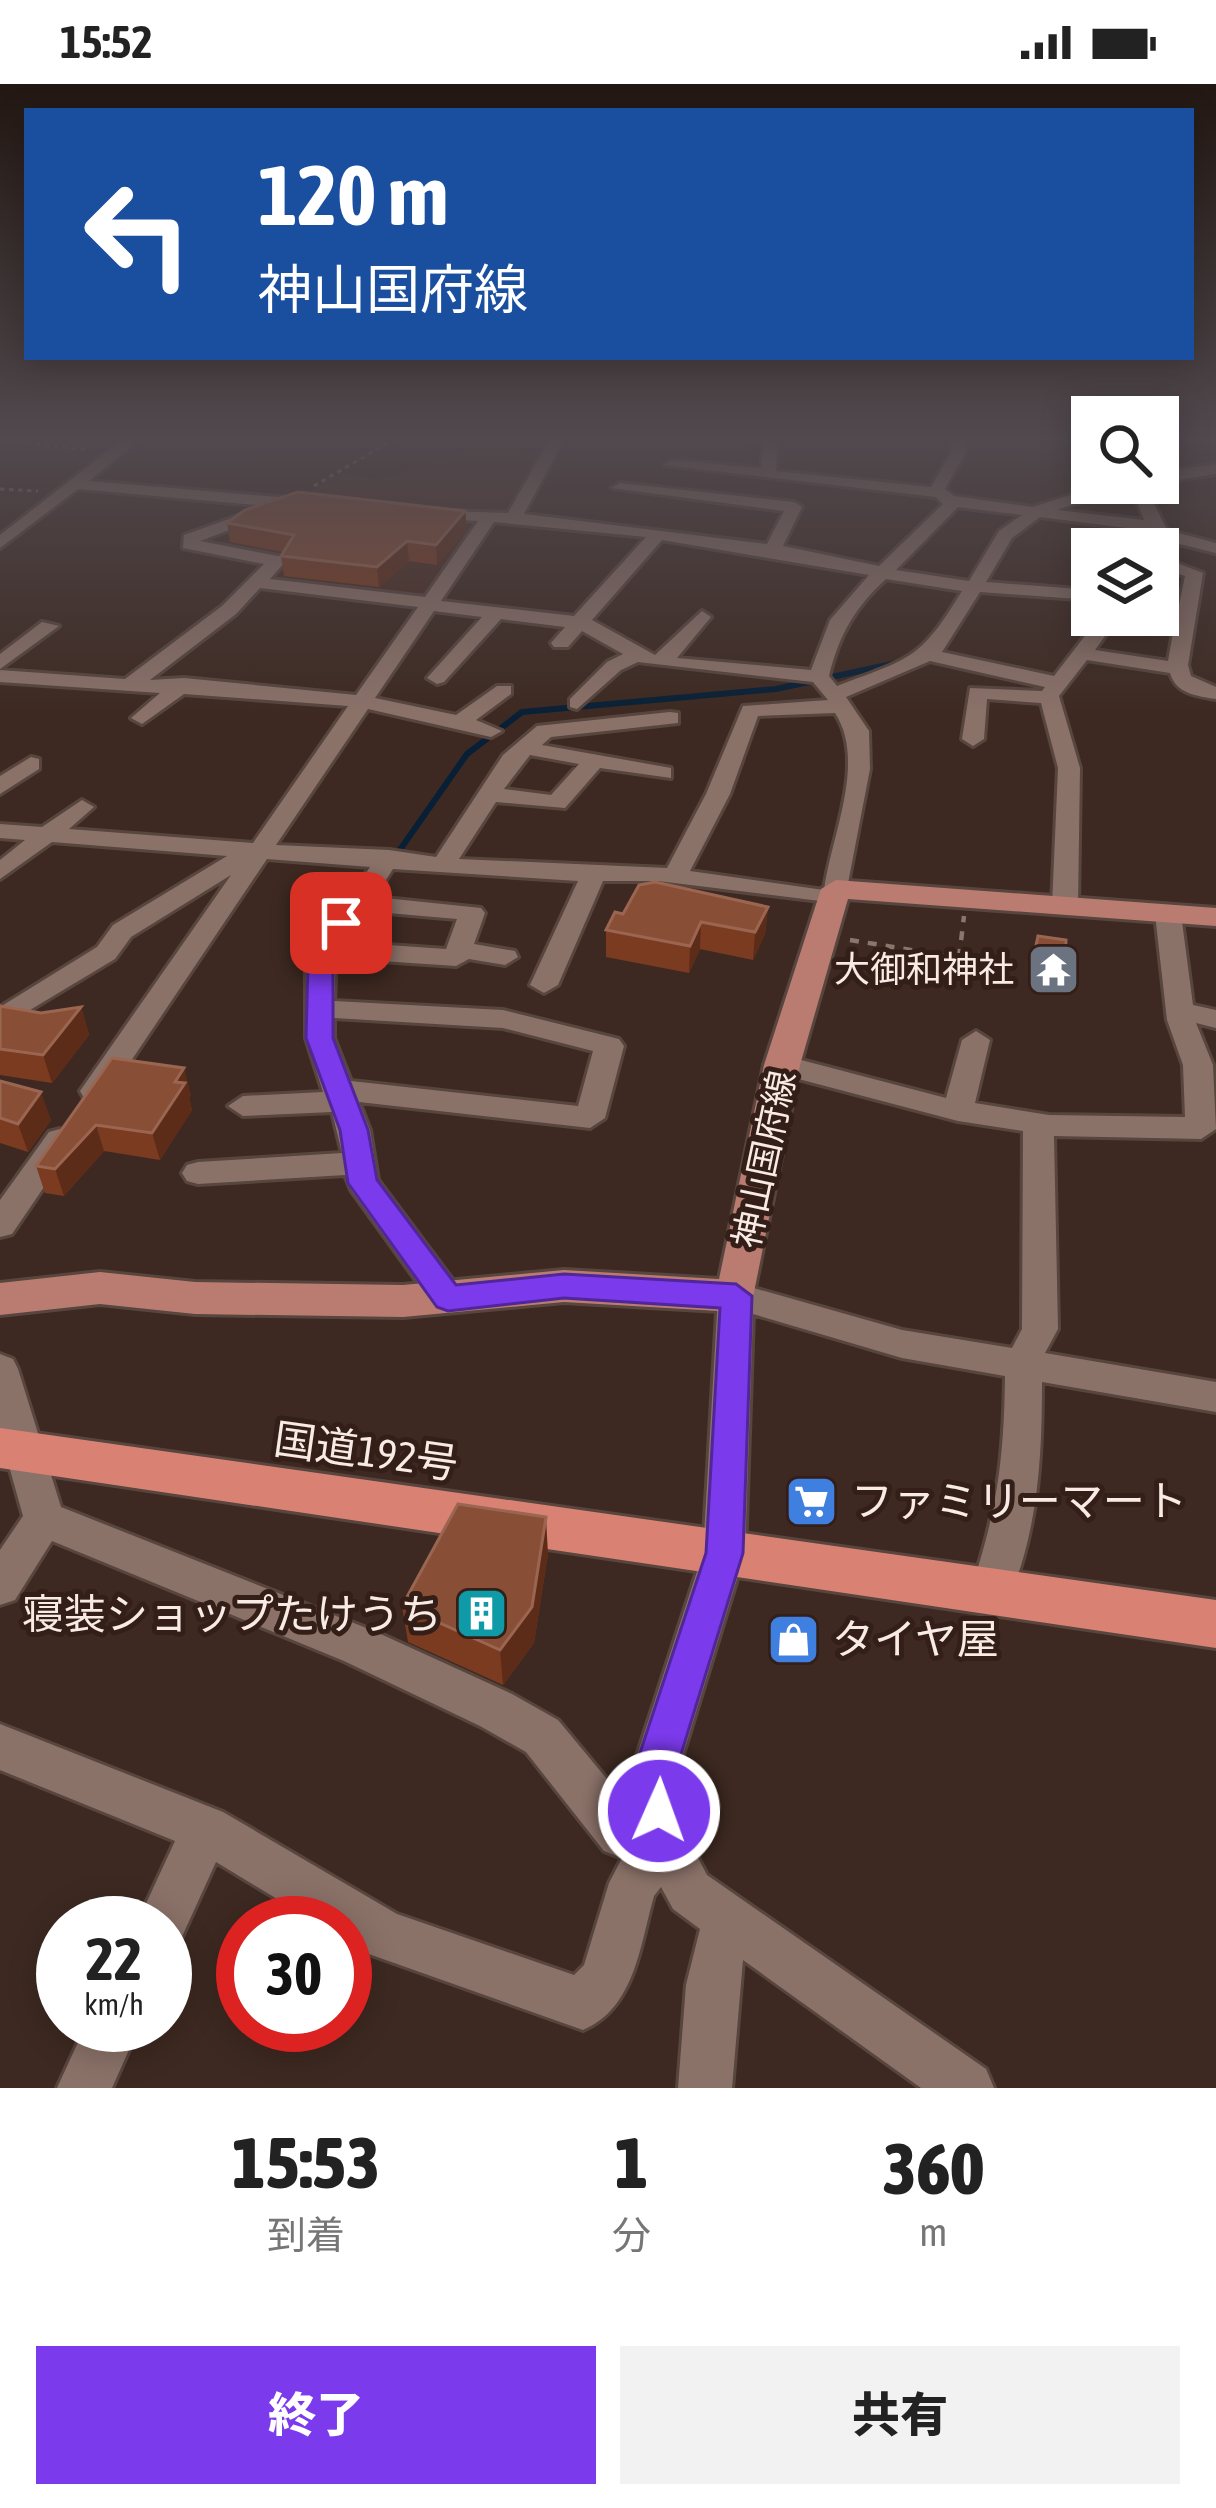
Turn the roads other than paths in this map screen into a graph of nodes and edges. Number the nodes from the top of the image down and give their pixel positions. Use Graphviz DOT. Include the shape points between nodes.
graph roads {
  1 [pos="214,531"];
  2 [pos="480,531"];
  3 [pos="623,531"];
  4 [pos="669,531"];
  5 [pos="725,531"];
  6 [pos="783,531"];
  7 [pos="929,531"];
  8 [pos="1012,531"];
  9 [pos="656,536"];
  10 [pos="1179,538"];
  11 [pos="1216,548"];
  12 [pos="773,550"];
  13 [pos="1179,570"];
  14 [pos="880,572"];
  15 [pos="253,582"];
  16 [pos="976,585"];
  17 [pos="1071,593"];
  18 [pos="428,604"];
  19 [pos="496,613"];
  20 [pos="702,616"];
  21 [pos="1179,618"];
  22 [pos="1188,621"];
  23 [pos="583,623"];
  24 [pos="49,626"];
  25 [pos="1216,626"];
  26 [pos="1092,636"];
  27 [pos="562,643"];
  28 [pos="1078,652"];
  29 [pos="927,654"];
  30 [pos="635,656"];
  31 [pos="663,662"];
  32 [pos="0,663"];
  33 [pos="1178,668"];
  34 [pos="0,676"];
  35 [pos="437,678"];
  36 [pos="28,679"];
  37 [pos="132,684"];
  38 [pos="184,684"];
  39 [pos="827,687"];
  40 [pos="504,690"];
  41 [pos="1053,691"];
  42 [pos="1216,693"];
  43 [pos="0,700"];
  44 [pos="361,701"];
  45 [pos="577,704"];
  46 [pos="142,718"];
  47 [pos="670,718"];
  48 [pos="461,722"];
  49 [pos="1004,726"];
  50 [pos="491,731"];
  51 [pos="526,748"];
  52 [pos="594,760"];
  53 [pos="32,764"];
  54 [pos="663,773"];
  55 [pos="0,787"];
  56 [pos="488,794"];
  57 [pos="82,807"];
  58 [pos="0,831"];
  59 [pos="50,836"];
  60 [pos="257,849"];
  61 [pos="388,857"];
  62 [pos="445,862"];
  63 [pos="0,872"];
  64 [pos="594,873"];
  65 [pos="675,876"];
  66 [pos="835,894"];
  67 [pos="358,903"];
  68 [pos="1065,906"];
  69 [pos="1168,914"];
  70 [pos="1216,917"];
  71 [pos="326,949"];
  72 [pos="459,949"];
  73 [pos="505,957"];
  74 [pos="544,985"];
  75 [pos="320,1009"];
  76 [pos="1180,1010"];
  77 [pos="1216,1018"];
  78 [pos="3,1024"];
  79 [pos="976,1040"];
  80 [pos="782,1065"];
  81 [pos="339,1095"];
  82 [pos="243,1106"];
  83 [pos="958,1111"];
  84 [pos="1038,1124"];
  85 [pos="359,1163"];
  86 [pos="198,1173"];
  87 [pos="0,1225"];
  88 [pos="736,1296"];
  89 [pos="448,1298"];
  90 [pos="0,1299"];
  91 [pos="1023,1361"];
  92 [pos="0,1370"];
  93 [pos="1216,1397"];
  94 [pos="12,1449"];
  95 [pos="44,1519"];
  96 [pos="724,1553"];
  97 [pos="0,1586"];
  98 [pos="991,1592"];
  99 [pos="1216,1624"];
  100 [pos="0,1747"];
  101 [pos="206,1829"];
  102 [pos="665,1845"];
  103 [pos="175,1896"];
  104 [pos="727,1921"];
  105 [pos="101,2052"];
  106 [pos="84,2088"];
  107 [pos="705,2088"];
  108 [pos="968,2088"];
  1 -- 15 [label="street" via="189,544 276,559"];
  2 -- 18 [label="street"];
  3 -- 9 [label="street"];
  4 -- 9 [label="street"];
  5 -- 12 [label="street"];
  6 -- 12 [label="street"];
  7 -- 14 [label="street"];
  8 -- 16 [label="street"];
  9 -- 23 [label="street"];
  10 -- 11 [label="street"];
  12 -- 14 [label="street"];
  13 -- 22 [label="street" via="1194,573"];
  14 -- 16 [label="street"];
  14 -- 39 [label="street" via="832,625"];
  15 -- 18 [label="street"];
  15 -- 37 [label="street"];
  16 -- 17 [label="street"];
  16 -- 29 [label="street"];
  18 -- 19 [label="street"];
  18 -- 44 [label="street"];
  19 -- 23 [label="street"];
  19 -- 35 [label="street"];
  20 -- 31 [label="street"];
  21 -- 22 [label="street"];
  22 -- 25 [label="street"];
  22 -- 33 [label="street" via="1175,641"];
  23 -- 27 [label="street"];
  23 -- 30 [label="street"];
  24 -- 32 [label="street"];
  26 -- 28 [label="street"];
  28 -- 33 [label="street"];
  28 -- 41 [label="street"];
  29 -- 39 [label="street"];
  29 -- 41 [label="street"];
  30 -- 31 [label="street"];
  30 -- 45 [label="street"];
  31 -- 39 [label="street"];
  33 -- 42 [label="street" via="1184,685"];
  34 -- 36 [label="street"];
  36 -- 37 [label="street"];
  36 -- 43 [label="street"];
  37 -- 38 [label="street"];
  38 -- 44 [label="street"];
  38 -- 46 [label="street"];
  39 -- 65 [label="street" via="750,710"];
  39 -- 66 [label="street" via="859,730"];
  40 -- 48 [label="street"];
  41 -- 49 [label="street" via="977,692 974,730"];
  41 -- 68 [label="street" via="1069,768"];
  44 -- 48 [label="street"];
  44 -- 60 [label="street"];
  47 -- 51 [label="street" via="545,731"];
  48 -- 50 [label="street"];
  51 -- 52 [label="street"];
  51 -- 56 [label="street"];
  52 -- 54 [label="street"];
  52 -- 56 [label="street" via="557,803"];
  53 -- 55 [label="street"];
  56 -- 62 [label="street"];
  57 -- 59 [label="street"];
  58 -- 59 [label="street"];
  59 -- 60 [label="street"];
  59 -- 63 [label="street"];
  60 -- 61 [label="street"];
  60 -- 78 [label="street" via="122,932 106,953"];
  60 -- 87 [label="street"];
  61 -- 62 [label="street"];
  61 -- 67 [label="street"];
  62 -- 64 [label="street"];
  64 -- 65 [label="street"];
  64 -- 74 [label="street"];
  65 -- 66 [label="street"];
  66 -- 68 [label="main road"];
  66 -- 80 [label="main road, 神山国府線"];
  67 -- 71 [label="street"];
  67 -- 72 [label="street" via="472,913"];
  68 -- 69 [label="main road"];
  69 -- 70 [label="main road"];
  69 -- 76 [label="street"];
  71 -- 72 [label="street" via="456,958"];
  71 -- 75 [label="street"];
  72 -- 73 [label="street"];
  75 -- 81 [label="street" via="320,1038"];
  75 -- 81 [label="street" via="503,1019 609,1046 590,1118"];
  76 -- 77 [label="street"];
  76 -- 84 [label="street" via="1198,1066 1202,1128"];
  79 -- 83 [label="street"];
  80 -- 83 [label="street"];
  80 -- 88 [label="main road, 神山国府線"];
  81 -- 82 [label="street"];
  81 -- 85 [label="street"];
  83 -- 84 [label="street"];
  84 -- 91 [label="street" via="1040,1329"];
  85 -- 86 [label="street"];
  85 -- 89 [label="street" via="362,1183"];
  88 -- 89 [label="main road, 神山国府線" via="564,1286"];
  88 -- 91 [label="street" via="902,1344"];
  88 -- 96 [label="street"];
  89 -- 90 [label="main road, 神山国府線" via="195,1298 100,1288"];
  91 -- 93 [label="street"];
  91 -- 98 [label="street" via="1015,1516"];
  92 -- 94 [label="street"];
  94 -- 95 [label="street"];
  94 -- 96 [label="highway, 国道192号"];
  95 -- 97 [label="street"];
  95 -- 102 [label="street" via="496,1710 542,1736 621,1834"];
  96 -- 98 [label="highway, 国道192号"];
  96 -- 102 [label="street" via="653,1777"];
  98 -- 99 [label="highway, 国道192号"];
  100 -- 101 [label="street"];
  101 -- 102 [label="street" via="384,1935 583,2004 605,1980 633,1883"];
  101 -- 103 [label="street"];
  102 -- 104 [label="street" via="690,1892"];
  104 -- 107 [label="street" via="712,1985"];
  104 -- 108 [label="street"];
  105 -- 106 [label="street"];
}
